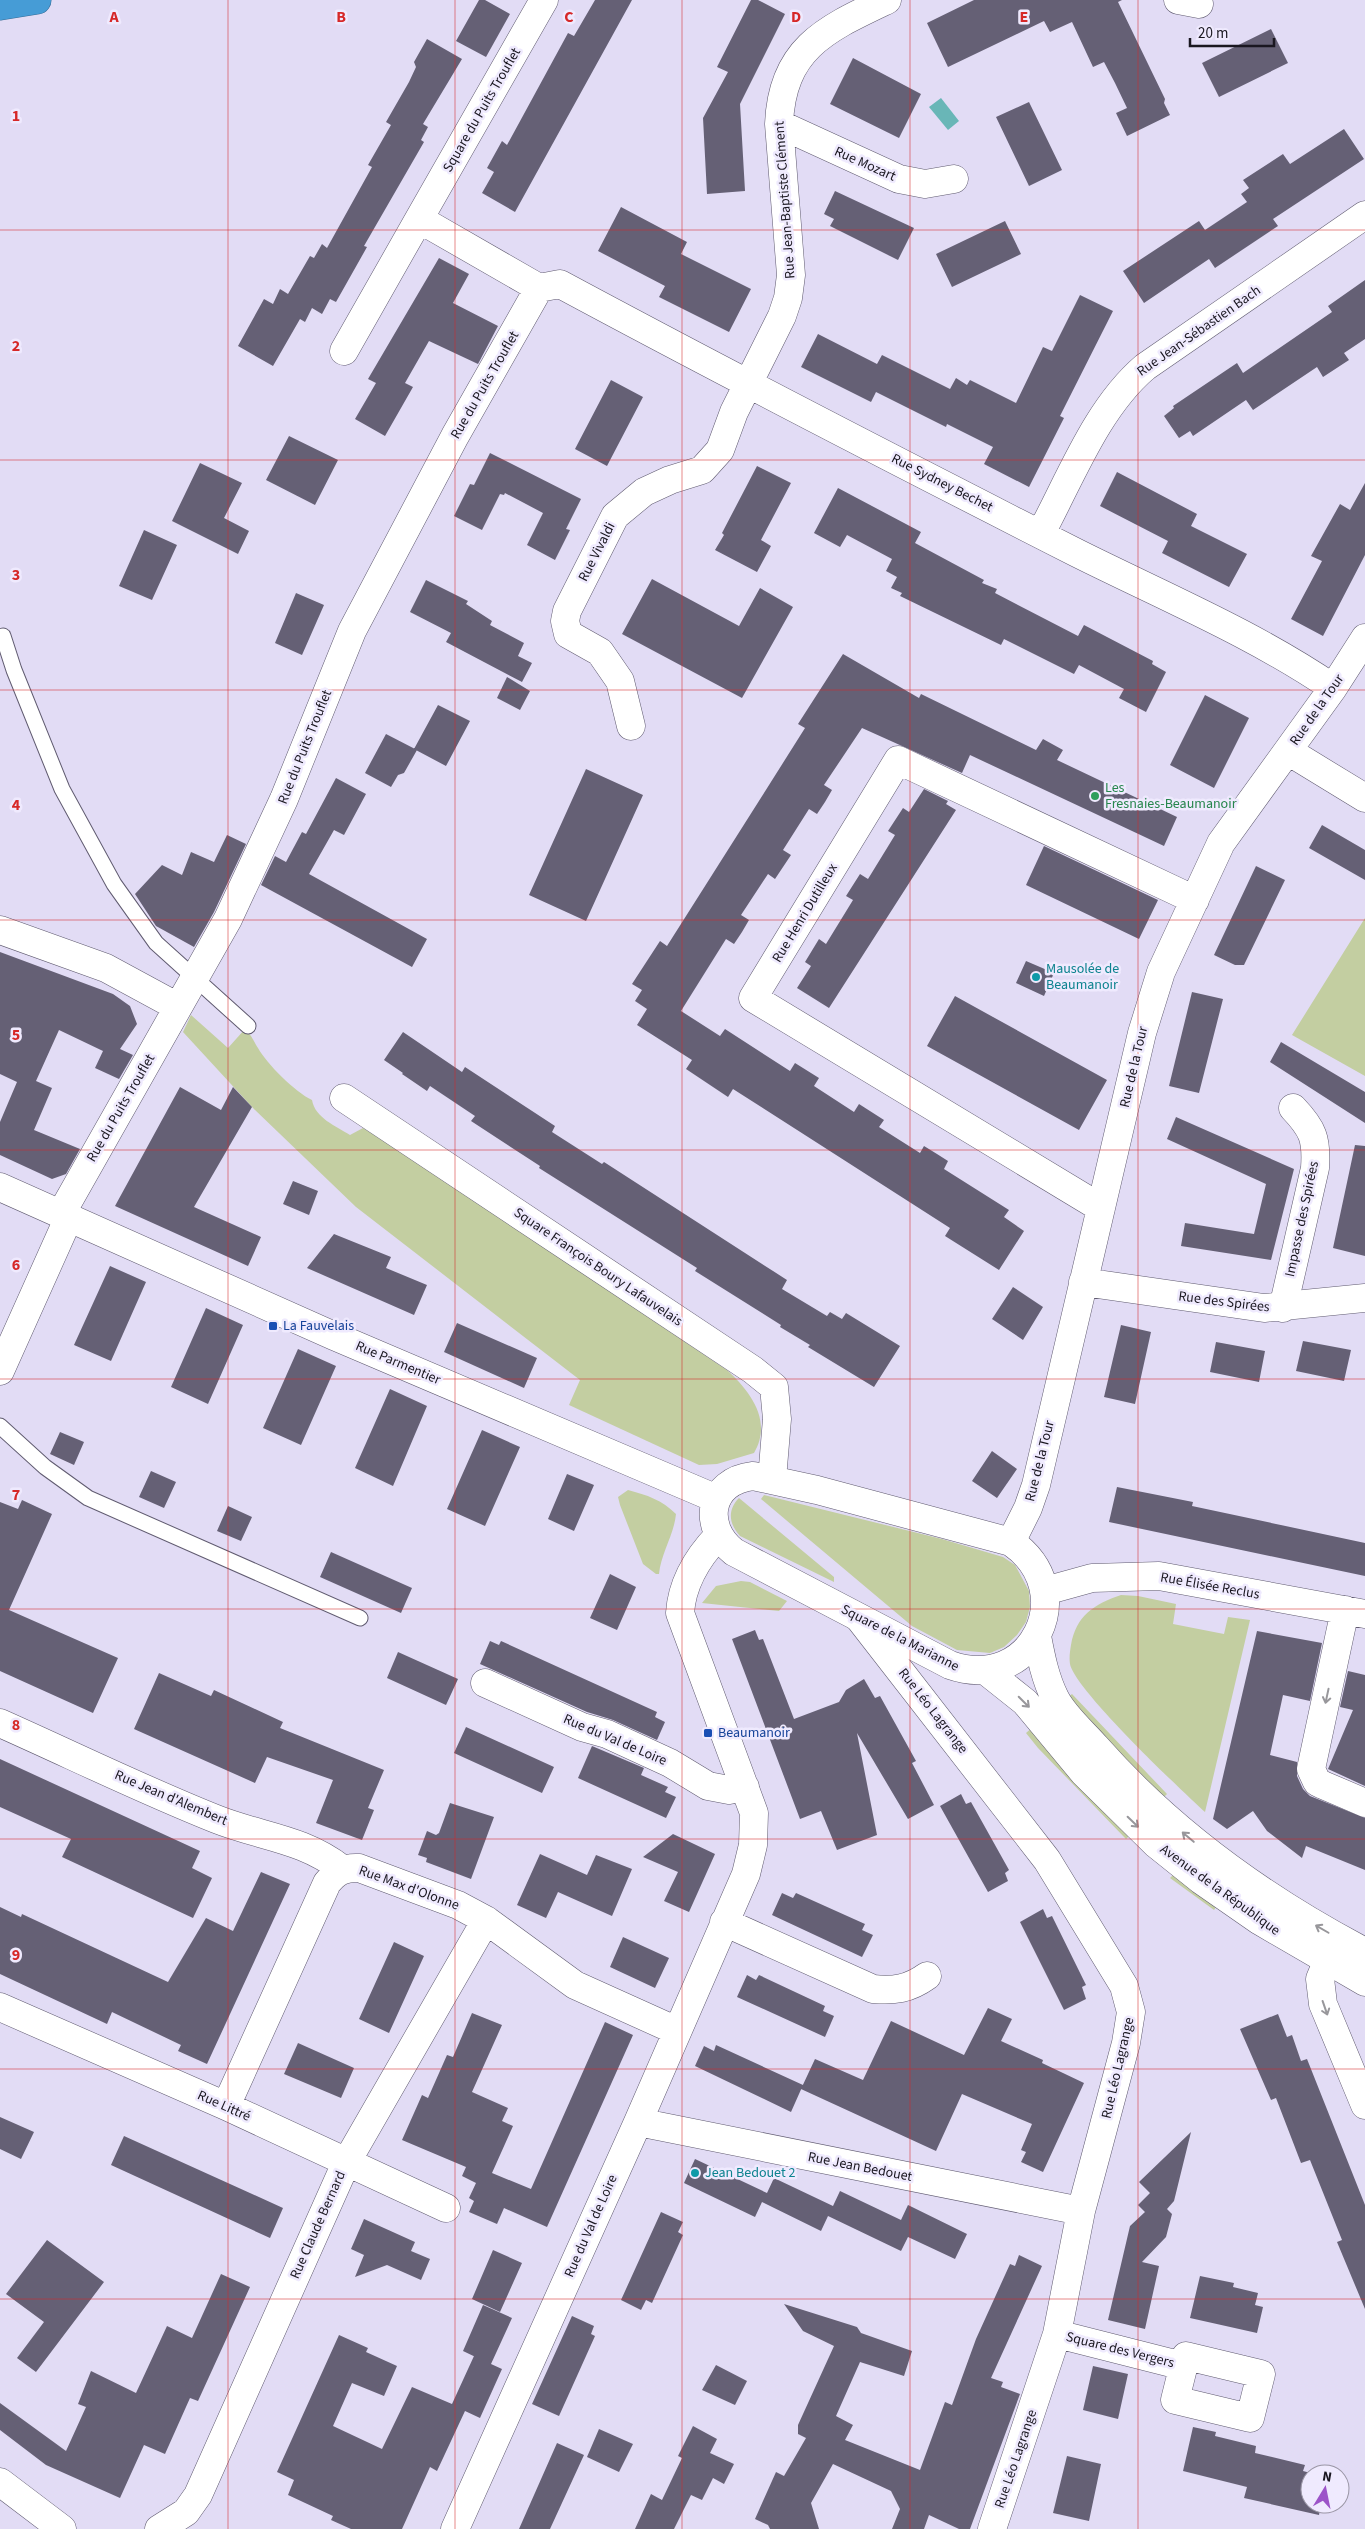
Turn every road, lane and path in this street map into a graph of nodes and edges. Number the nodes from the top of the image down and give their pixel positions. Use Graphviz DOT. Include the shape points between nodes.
graph roads {
  1 [pos="37,0"];
  2 [pos="544,0"];
  3 [pos="887,0"];
  4 [pos="0,6"];
  5 [pos="779,124"];
  6 [pos="954,179"];
  7 [pos="1365,215"];
  8 [pos="419,219"];
  9 [pos="544,287"];
  10 [pos="344,350"];
  11 [pos="748,385"];
  12 [pos="1041,533"];
  13 [pos="3,636"];
  14 [pos="1365,638"];
  15 [pos="1333,688"];
  16 [pos="631,726"];
  17 [pos="1288,751"];
  18 [pos="1365,798"];
  19 [pos="1195,900"];
  20 [pos="0,930"];
  21 [pos="194,978"];
  22 [pos="178,1007"];
  23 [pos="248,1026"];
  24 [pos="344,1098"];
  25 [pos="1293,1108"];
  26 [pos="0,1187"];
  27 [pos="1101,1208"];
  28 [pos="65,1215"];
  29 [pos="1083,1282"];
  30 [pos="1365,1298"];
  31 [pos="1283,1308"];
  32 [pos="0,1371"];
  33 [pos="0,1426"];
  34 [pos="772,1479"];
  35 [pos="717,1499"];
  36 [pos="718,1536"];
  37 [pos="1011,1542"];
  38 [pos="1045,1590"];
  39 [pos="1355,1612"];
  40 [pos="360,1618"];
  41 [pos="859,1618"];
  42 [pos="1037,1636"];
  43 [pos="986,1671"];
  44 [pos="485,1683"];
  45 [pos="0,1723"];
  46 [pos="745,1787"];
  47 [pos="1365,1803"];
  48 [pos="342,1869"];
  49 [pos="486,1920"];
  50 [pos="724,1922"];
  51 [pos="1365,1952"];
  52 [pos="1327,1962"];
  53 [pos="927,1976"];
  54 [pos="1365,1982"];
  55 [pos="0,2007"];
  56 [pos="677,2031"];
  57 [pos="1365,2105"];
  58 [pos="226,2106"];
  59 [pos="638,2122"];
  60 [pos="346,2163"];
  61 [pos="446,2208"];
  62 [pos="1081,2211"];
  63 [pos="1057,2334"];
  64 [pos="1184,2366"];
  65 [pos="0,2482"];
  66 [pos="62,2529"];
  67 [pos="160,2529"];
  68 [pos="455,2529"];
  69 [pos="992,2529"];
  1 -- 4 [label="highway"];
  2 -- 8 [label="street, Square du Puits Trouflet"];
  3 -- 5 [label="street, Rue Jean-Baptiste Clément" via="826,31 802,52 785,84"];
  5 -- 6 [label="street, Rue Mozart" via="899,179 925,184"];
  5 -- 11 [label="street, Rue Jean-Baptiste Clément" via="791,275 782,316"];
  7 -- 12 [label="street, Rue Jean-Sébastien Bach" via="1126,384 1108,408"];
  8 -- 9 [label="street"];
  8 -- 10 [label="street, Square du Puits Trouflet"];
  9 -- 11 [label="street, Rue Sydney Bechet" via="560,284"];
  9 -- 21 [label="street, Rue du Puits Trouflet" via="455,436 352,631 284,799 228,919"];
  11 -- 12 [label="street, Rue Sydney Bechet"];
  11 -- 16 [label="street, Rue Vivaldi" via="720,450 702,470 644,492 615,516 567,611 568,634 600,652 620,681"];
  12 -- 15 [label="street, Rue Sydney Bechet" via="1219,622 1314,674"];
  13 -- 21 [label="lane" via="62,789 114,884 156,943"];
  14 -- 15 [label="street, Rue de la Tour"];
  15 -- 17 [label="street, Rue de la Tour"];
  17 -- 18 [label="street"];
  17 -- 19 [label="street, Rue de la Tour" via="1221,843"];
  19 -- 27 [label="street, Rue de la Tour" via="1151,998"];
  19 -- 27 [label="street, Rue Henri Dutilleux" via="898,760 753,998"];
  20 -- 22 [label="street" via="106,968"];
  21 -- 22 [label="street, Rue du Puits Trouflet"];
  21 -- 23 [label="lane"];
  22 -- 28 [label="street, Rue du Puits Trouflet"];
  24 -- 34 [label="street, Square François Boury Lafauvelais" via="774,1387 777,1419"];
  25 -- 31 [label="street, Impasse des Spirées" via="1306,1122 1316,1150 1315,1168"];
  26 -- 28 [label="street, Rue Parmentier"];
  27 -- 29 [label="street, Rue de la Tour"];
  28 -- 32 [label="street, Rue du Puits Trouflet"];
  28 -- 35 [label="street, Rue Parmentier" via="343,1340"];
  29 -- 31 [label="street, Rue des Spirées" via="1242,1307"];
  29 -- 37 [label="street, Rue de la Tour" via="1036,1485"];
  30 -- 31 [label="street, Rue des Spirées"];
  33 -- 40 [label="lane" via="46,1467 88,1498"];
  34 -- 35 [label="street, Square de la Marianne" via="753,1476 736,1480"];
  34 -- 37 [label="street, Square de la Marianne"];
  35 -- 36 [label="street" via="714,1517"];
  36 -- 41 [label="street, Square de la Marianne" via="734,1552"];
  36 -- 46 [label="street, Rue du Val de Loire" via="690,1575 680,1613 682,1626"];
  37 -- 38 [label="street, Square de la Marianne" via="1033,1563"];
  38 -- 39 [label="street, Rue Élisée Reclus" via="1092,1578 1158,1576"];
  38 -- 42 [label="street, Square de la Marianne" via="1045,1611"];
  39 -- 47 [label="street, Rue Élisée Reclus, one-way" via="1337,1648 1311,1769 1316,1782"];
  41 -- 43 [label="street, Square de la Marianne" via="950,1665 963,1670"];
  41 -- 62 [label="street, Rue Léo Lagrange" via="1047,1860 1124,1986 1131,2012 1126,2043"];
  42 -- 43 [label="street, Square de la Marianne" via="1013,1661"];
  51 -- 42 [label="street, Avenue de la République, one-way" via="1281,1904 1224,1865 1178,1829 1130,1784 1055,1699 1042,1663"];
  43 -- 52 [label="street, Avenue de la République, one-way" via="1024,1702 1084,1773 1156,1844 1238,1906"];
  44 -- 46 [label="street, Rue du Val de Loire" via="582,1727 616,1738 708,1786 729,1790"];
  45 -- 48 [label="street, Rue Jean d'Alembert" via="217,1820 322,1854"];
  46 -- 50 [label="street, Rue du Val de Loire" via="754,1814 753,1845 746,1874"];
  48 -- 49 [label="street, Rue Max d'Olonne" via="359,1868 458,1905"];
  48 -- 58 [label="street, Rue Max d'Olonne" via="327,1883"];
  49 -- 56 [label="street, Rue Max d'Olonne" via="576,1985"];
  49 -- 60 [label="street, Rue Claude Bernard"];
  50 -- 53 [label="street" via="873,1989 893,1991 915,1985"];
  50 -- 56 [label="street, Rue du Val de Loire"];
  52 -- 54 [label="street, Avenue de la République"];
  52 -- 57 [label="street, one-way" via="1320,1979 1323,2004"];
  55 -- 58 [label="street, Rue Littré"];
  56 -- 59 [label="street, Rue du Val de Loire"];
  58 -- 60 [label="street, Rue Littré"];
  59 -- 62 [label="street, Rue Jean Bedouet"];
  59 -- 68 [label="street, Rue du Val de Loire"];
  60 -- 61 [label="street, Rue Littré"];
  60 -- 67 [label="street, Rue Claude Bernard" via="198,2495 186,2512"];
  62 -- 63 [label="street, Rue Léo Lagrange"];
  63 -- 64 [label="street, Square des Vergers"];
  63 -- 69 [label="street, Rue Léo Lagrange"];
  65 -- 66 [label="street"];
}
